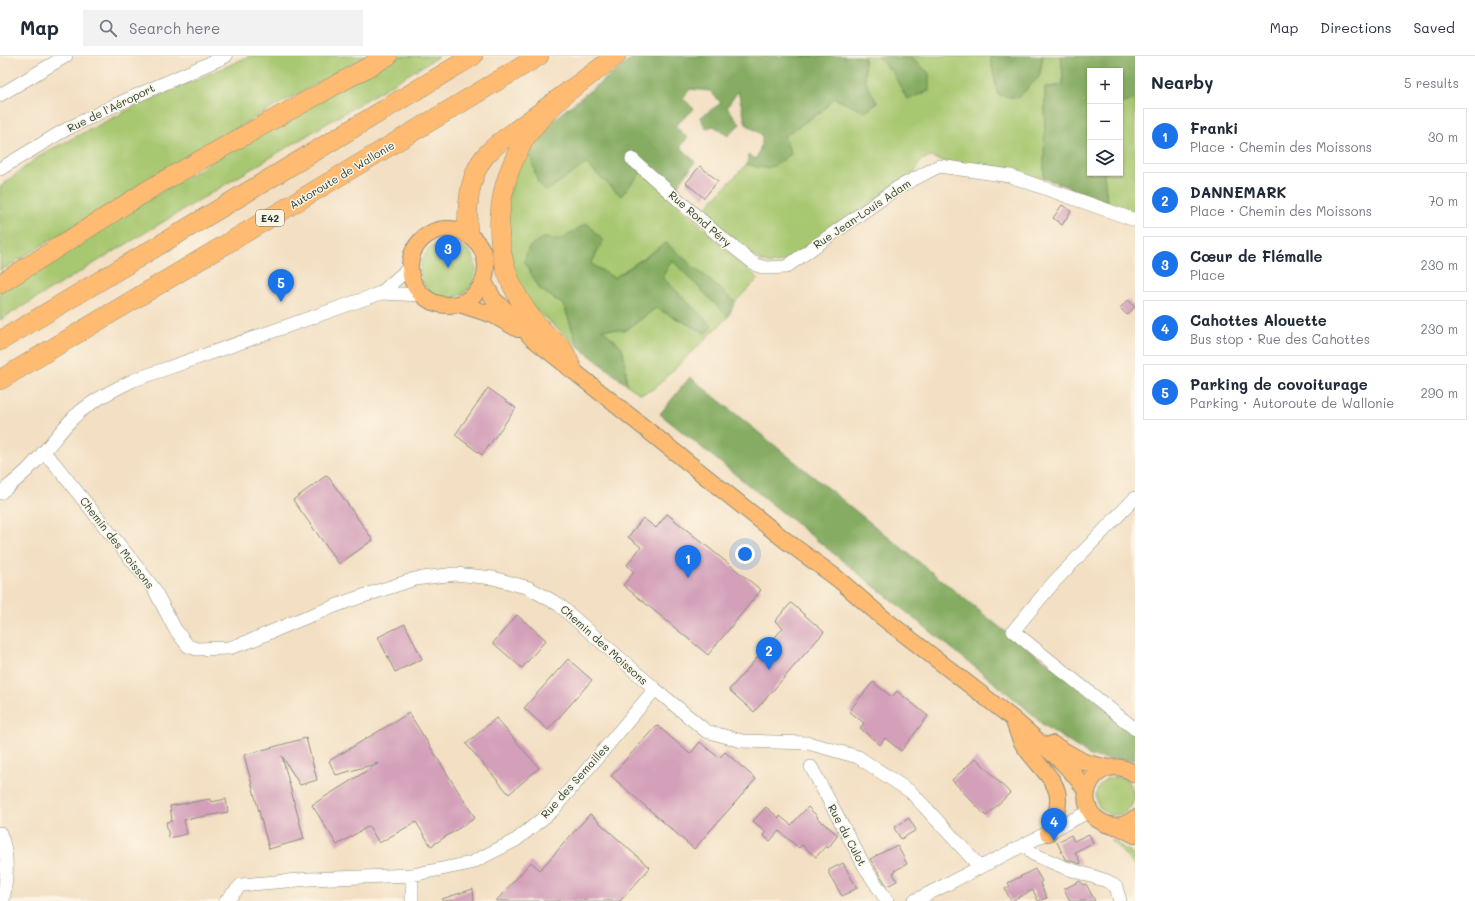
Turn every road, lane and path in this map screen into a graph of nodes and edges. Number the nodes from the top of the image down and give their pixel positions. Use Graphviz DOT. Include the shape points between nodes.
graph roads {
  1 [pos="66,56"];
  2 [pos="226,56"];
  3 [pos="388,56"];
  4 [pos="474,56"];
  5 [pos="539,56"];
  6 [pos="616,56"];
  7 [pos="565,94"];
  8 [pos="0,95"];
  9 [pos="632,159"];
  10 [pos="0,169"];
  11 [pos="1135,220"];
  12 [pos="468,234"];
  13 [pos="410,267"];
  14 [pos="774,268"];
  15 [pos="484,282"];
  16 [pos="0,284"];
  17 [pos="381,293"];
  18 [pos="422,295"];
  19 [pos="459,304"];
  20 [pos="532,336"];
  21 [pos="0,341"];
  22 [pos="572,369"];
  23 [pos="0,380"];
  24 [pos="43,452"];
  25 [pos="0,493"];
  26 [pos="1135,498"];
  27 [pos="655,689"];
  28 [pos="1012,718"];
  29 [pos="1135,729"];
  30 [pos="811,767"];
  31 [pos="1108,768"];
  32 [pos="1135,774"];
  33 [pos="1087,792"];
  34 [pos="1090,811"];
  35 [pos="1135,818"];
  36 [pos="1117,826"];
  37 [pos="0,832"];
  38 [pos="1048,833"];
  39 [pos="1135,836"];
  40 [pos="1026,844"];
  41 [pos="980,867"];
  42 [pos="412,875"];
  43 [pos="3,901"];
  44 [pos="226,901"];
  45 [pos="412,901"];
  46 [pos="887,901"];
  47 [pos="914,901"];
  48 [pos="1120,901"];
  1 -- 8 [label="street"];
  2 -- 10 [label="street, Rue de l'Aéroport" via="113,106 63,131"];
  3 -- 16 [label="highway" via="153,188"];
  4 -- 21 [label="highway"];
  5 -- 23 [label="highway, Autoroute de Wallonie / E42"];
  6 -- 7 [label="highway"];
  7 -- 12 [label="highway" via="485,156 475,175 470,195 466,217"];
  7 -- 22 [label="highway" via="541,119 515,157 503,192 499,216 500,245 516,294 544,332 562,348"];
  9 -- 14 [label="street, Rue Rond Péry" via="756,265"];
  11 -- 14 [label="street, Rue Jean-Louis Adam" via="1010,176 939,166 897,188 786,267"];
  12 -- 13 [label="main road" via="449,228 431,232 416,245"];
  12 -- 15 [label="main road" via="478,242 485,254 487,268"];
  13 -- 17 [label="street"];
  13 -- 18 [label="main road" via="412,282"];
  15 -- 19 [label="main road" via="474,296"];
  15 -- 20 [label="main road" via="494,300 514,316"];
  17 -- 18 [label="street"];
  17 -- 24 [label="street" via="134,380 111,391 76,416"];
  18 -- 19 [label="main road" via="437,304"];
  19 -- 20 [label="main road" via="493,315"];
  20 -- 22 [label="main road"];
  22 -- 28 [label="main road"];
  24 -- 25 [label="street"];
  24 -- 27 [label="street, Chemin des Moissons" via="153,587 175,629 188,646 198,649 229,648 379,590 415,579 455,574 493,578 529,588 558,604"];
  26 -- 29 [label="street" via="1054,582 1013,631"];
  27 -- 41 [label="street, Chemin des Moissons" via="706,731 742,741 808,743 858,757 911,792"];
  27 -- 42 [label="street, Rue des Semailles" via="552,811 516,840 471,863"];
  28 -- 31 [label="main road" via="1070,755 1094,766"];
  28 -- 33 [label="main road" via="1063,763"];
  28 -- 38 [label="main road" via="1023,744 1055,785 1059,799"];
  30 -- 46 [label="street, Rue du Culot" via="866,869"];
  31 -- 32 [label="main road" via="1127,769"];
  31 -- 33 [label="main road" via="1094,777"];
  33 -- 34 [label="main road"];
  34 -- 36 [label="main road" via="1102,822"];
  34 -- 38 [label="street"];
  35 -- 36 [label="main road"];
  36 -- 39 [label="main road"];
  37 -- 43 [label="street" via="6,853 7,878"];
  38 -- 40 [label="street"];
  40 -- 41 [label="street"];
  40 -- 48 [label="street" via="1033,854 1107,881 1116,887"];
  41 -- 47 [label="street"];
  42 -- 44 [label="street, Rue des Semailles" via="241,885"];
  42 -- 45 [label="street"];
}
